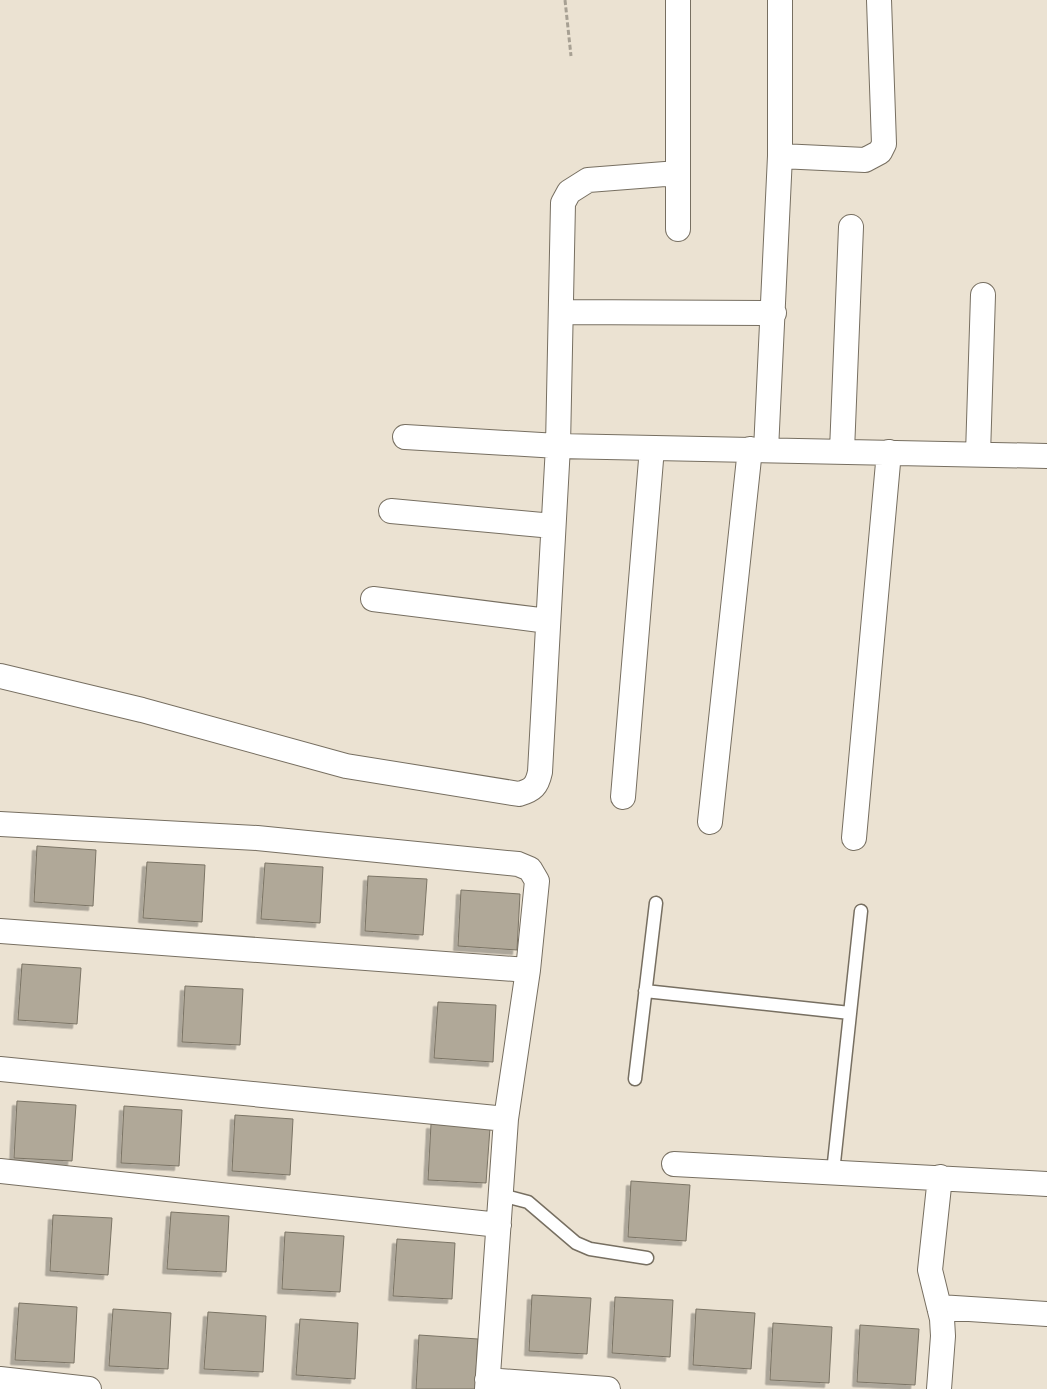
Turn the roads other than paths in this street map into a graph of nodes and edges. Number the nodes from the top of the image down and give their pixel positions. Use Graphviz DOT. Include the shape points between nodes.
graph roads {
  1 [pos="678,0"];
  2 [pos="780,0"];
  3 [pos="879,0"];
  4 [pos="780,156"];
  5 [pos="678,173"];
  6 [pos="851,227"];
  7 [pos="678,229"];
  8 [pos="983,295"];
  9 [pos="561,312"];
  10 [pos="774,313"];
  11 [pos="405,437"];
  12 [pos="558,446"];
  13 [pos="652,448"];
  14 [pos="758,450"];
  15 [pos="842,451"];
  16 [pos="889,452"];
  17 [pos="978,454"];
  18 [pos="1047,456"];
  19 [pos="391,511"];
  20 [pos="554,526"];
  21 [pos="373,599"];
  22 [pos="548,621"];
  23 [pos="0,676"];
  24 [pos="623,797"];
  25 [pos="710,822"];
  26 [pos="0,824"];
  27 [pos="854,838"];
  28 [pos="656,903"];
  29 [pos="861,910"];
  30 [pos="0,931"];
  31 [pos="528,970"];
  32 [pos="645,991"];
  33 [pos="850,1013"];
  34 [pos="0,1069"];
  35 [pos="635,1080"];
  36 [pos="506,1119"];
  37 [pos="674,1164"];
  38 [pos="0,1170"];
  39 [pos="833,1172"];
  40 [pos="940,1177"];
  41 [pos="1047,1184"];
  42 [pos="501,1195"];
  43 [pos="499,1225"];
  44 [pos="647,1258"];
  45 [pos="938,1307"];
  46 [pos="1047,1314"];
  47 [pos="0,1379"];
  48 [pos="487,1384"];
  49 [pos="90,1389"];
  50 [pos="608,1389"];
  51 [pos="940,1389"];
  1 -- 5 [label="street"];
  2 -- 4 [label="street"];
  3 -- 4 [label="street" via="884,144 880,152 866,160"];
  4 -- 10 [label="street"];
  5 -- 7 [label="street"];
  5 -- 9 [label="street" via="588,180 569,192 563,203"];
  6 -- 15 [label="street"];
  8 -- 17 [label="street"];
  9 -- 10 [label="street"];
  9 -- 12 [label="street"];
  10 -- 14 [label="street"];
  11 -- 12 [label="street"];
  12 -- 13 [label="street"];
  12 -- 20 [label="street"];
  13 -- 14 [label="street"];
  13 -- 24 [label="street"];
  14 -- 15 [label="street"];
  14 -- 25 [label="street"];
  15 -- 16 [label="street"];
  16 -- 17 [label="street"];
  16 -- 27 [label="street"];
  17 -- 18 [label="street"];
  19 -- 20 [label="street"];
  20 -- 22 [label="street"];
  21 -- 22 [label="street"];
  22 -- 23 [label="street" via="540,772 537,785 519,794 346,766 142,710"];
  26 -- 31 [label="street" via="257,838 518,864 530,870 537,881"];
  28 -- 32 [label="lane"];
  29 -- 33 [label="lane"];
  30 -- 31 [label="street"];
  31 -- 36 [label="street"];
  32 -- 33 [label="lane"];
  32 -- 35 [label="lane"];
  33 -- 39 [label="lane"];
  34 -- 36 [label="street"];
  36 -- 42 [label="street"];
  37 -- 39 [label="street"];
  38 -- 43 [label="street"];
  39 -- 40 [label="street"];
  40 -- 41 [label="street"];
  40 -- 45 [label="street" via="930,1270"];
  42 -- 43 [label="street"];
  42 -- 44 [label="lane" via="528,1202 576,1242 590,1249"];
  43 -- 48 [label="street"];
  45 -- 46 [label="street"];
  45 -- 51 [label="street" via="944,1336"];
  47 -- 49 [label="street"];
  48 -- 50 [label="street"];
}
